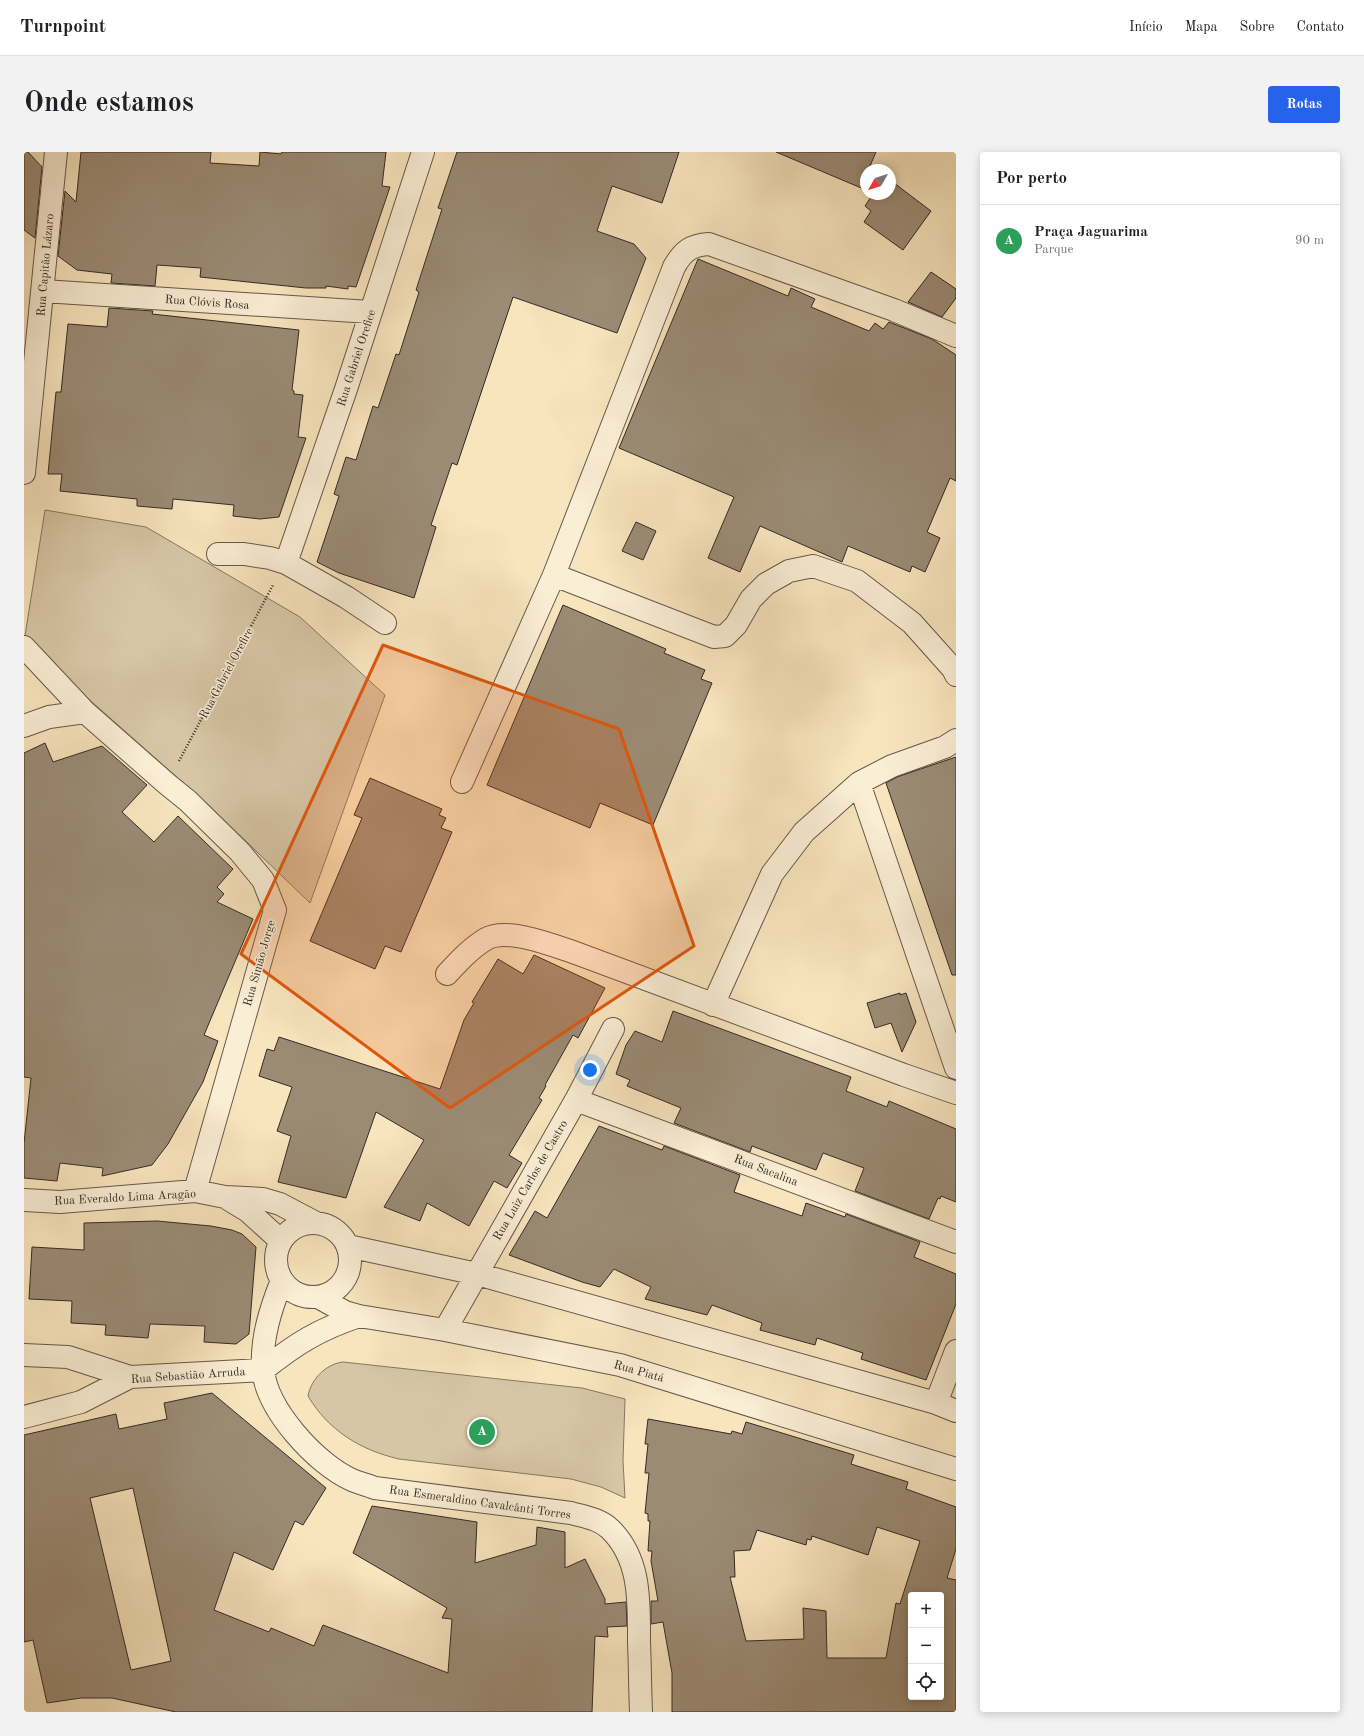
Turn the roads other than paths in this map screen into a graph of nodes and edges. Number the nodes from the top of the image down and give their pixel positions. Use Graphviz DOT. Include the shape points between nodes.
graph roads {
  1 [pos="56,152"];
  2 [pos="423,152"];
  3 [pos="43,291"];
  4 [pos="370,312"];
  5 [pos="956,336"];
  6 [pos="24,473"];
  7 [pos="218,554"];
  8 [pos="286,563"];
  9 [pos="554,575"];
  10 [pos="385,622"];
  11 [pos="24,647"];
  12 [pos="956,675"];
  13 [pos="85,712"];
  14 [pos="24,726"];
  15 [pos="956,740"];
  16 [pos="462,782"];
  17 [pos="859,783"];
  18 [pos="446,974"];
  19 [pos="713,1005"];
  20 [pos="614,1029"];
  21 [pos="956,1068"];
  22 [pos="956,1093"];
  23 [pos="576,1100"];
  24 [pos="195,1191"];
  25 [pos="225,1197"];
  26 [pos="24,1200"];
  27 [pos="316,1223"];
  28 [pos="281,1242"];
  29 [pos="956,1242"];
  30 [pos="348,1246"];
  31 [pos="477,1274"];
  32 [pos="282,1280"];
  33 [pos="318,1297"];
  34 [pos="359,1316"];
  35 [pos="445,1330"];
  36 [pos="956,1351"];
  37 [pos="24,1355"];
  38 [pos="263,1370"];
  39 [pos="130,1377"];
  40 [pos="936,1403"];
  41 [pos="956,1411"];
  42 [pos="24,1417"];
  43 [pos="956,1468"];
  44 [pos="641,1712"];
  1 -- 3 [label="street, Rua Capitão Lázaro"];
  2 -- 4 [label="street, Rua Gabriel Orefice"];
  3 -- 4 [label="street, Rua Clóvis Rosa"];
  3 -- 6 [label="street, Rua Capitão Lázaro"];
  4 -- 8 [label="street, Rua Gabriel Orefice"];
  5 -- 9 [label="street" via="894,310 709,244 689,248 674,267"];
  7 -- 8 [label="street" via="244,554"];
  8 -- 10 [label="street"];
  9 -- 12 [label="street" via="714,637 725,636 736,625 751,599 766,584 789,571 813,566 857,581 912,624"];
  9 -- 16 [label="street"];
  11 -- 13 [label="street, Rua Simão Jorge"];
  13 -- 14 [label="street" via="49,717"];
  13 -- 24 [label="street, Rua Simão Jorge" via="188,801 240,852 263,880 275,910"];
  15 -- 17 [label="street" via="945,747 892,766"];
  17 -- 19 [label="street" via="804,832 772,874"];
  17 -- 21 [label="street"];
  18 -- 19 [label="street" via="487,938 506,935 529,937"];
  19 -- 22 [label="street"];
  20 -- 23 [label="street, Rua Luiz Carlos de Castro"];
  23 -- 29 [label="street, Rua Sacalina"];
  23 -- 31 [label="street, Rua Luiz Carlos de Castro"];
  24 -- 25 [label="street, Rua Everaldo Lima Aragão"];
  24 -- 26 [label="street, Rua Everaldo Lima Aragão" via="60,1202"];
  25 -- 27 [label="street, Rua Everaldo Lima Aragão" via="257,1198 280,1204"];
  25 -- 28 [label="street, Rua Everaldo Lima Aragão" via="248,1211"];
  27 -- 28 [label="street" via="290,1231"];
  27 -- 30 [label="street" via="329,1227 340,1235"];
  28 -- 32 [label="street" via="277,1254 277,1268"];
  30 -- 31 [label="street"];
  30 -- 33 [label="street" via="348,1273 341,1285 330,1293"];
  31 -- 35 [label="street, Rua Luiz Carlos de Castro"];
  31 -- 40 [label="street"];
  32 -- 33 [label="street" via="292,1290 304,1296"];
  32 -- 38 [label="street" via="268,1322"];
  33 -- 34 [label="street, Rua Piatá" via="345,1312"];
  34 -- 35 [label="street, Rua Piatá"];
  34 -- 38 [label="street" via="314,1333"];
  35 -- 43 [label="street, Rua Piatá" via="620,1365"];
  36 -- 40 [label="street"];
  37 -- 39 [label="street" via="68,1357"];
  38 -- 39 [label="street, Rua Sebastião Arruda"];
  38 -- 44 [label="street, Rua Esmeraldino Cavalcânti Torres" via="275,1406 286,1420 314,1453 351,1480 375,1488 571,1513 598,1521 610,1529 624,1547 632,1564 638,1588"];
  39 -- 42 [label="street, Rua Sebastião Arruda" via="81,1402"];
  40 -- 41 [label="street"];
}
